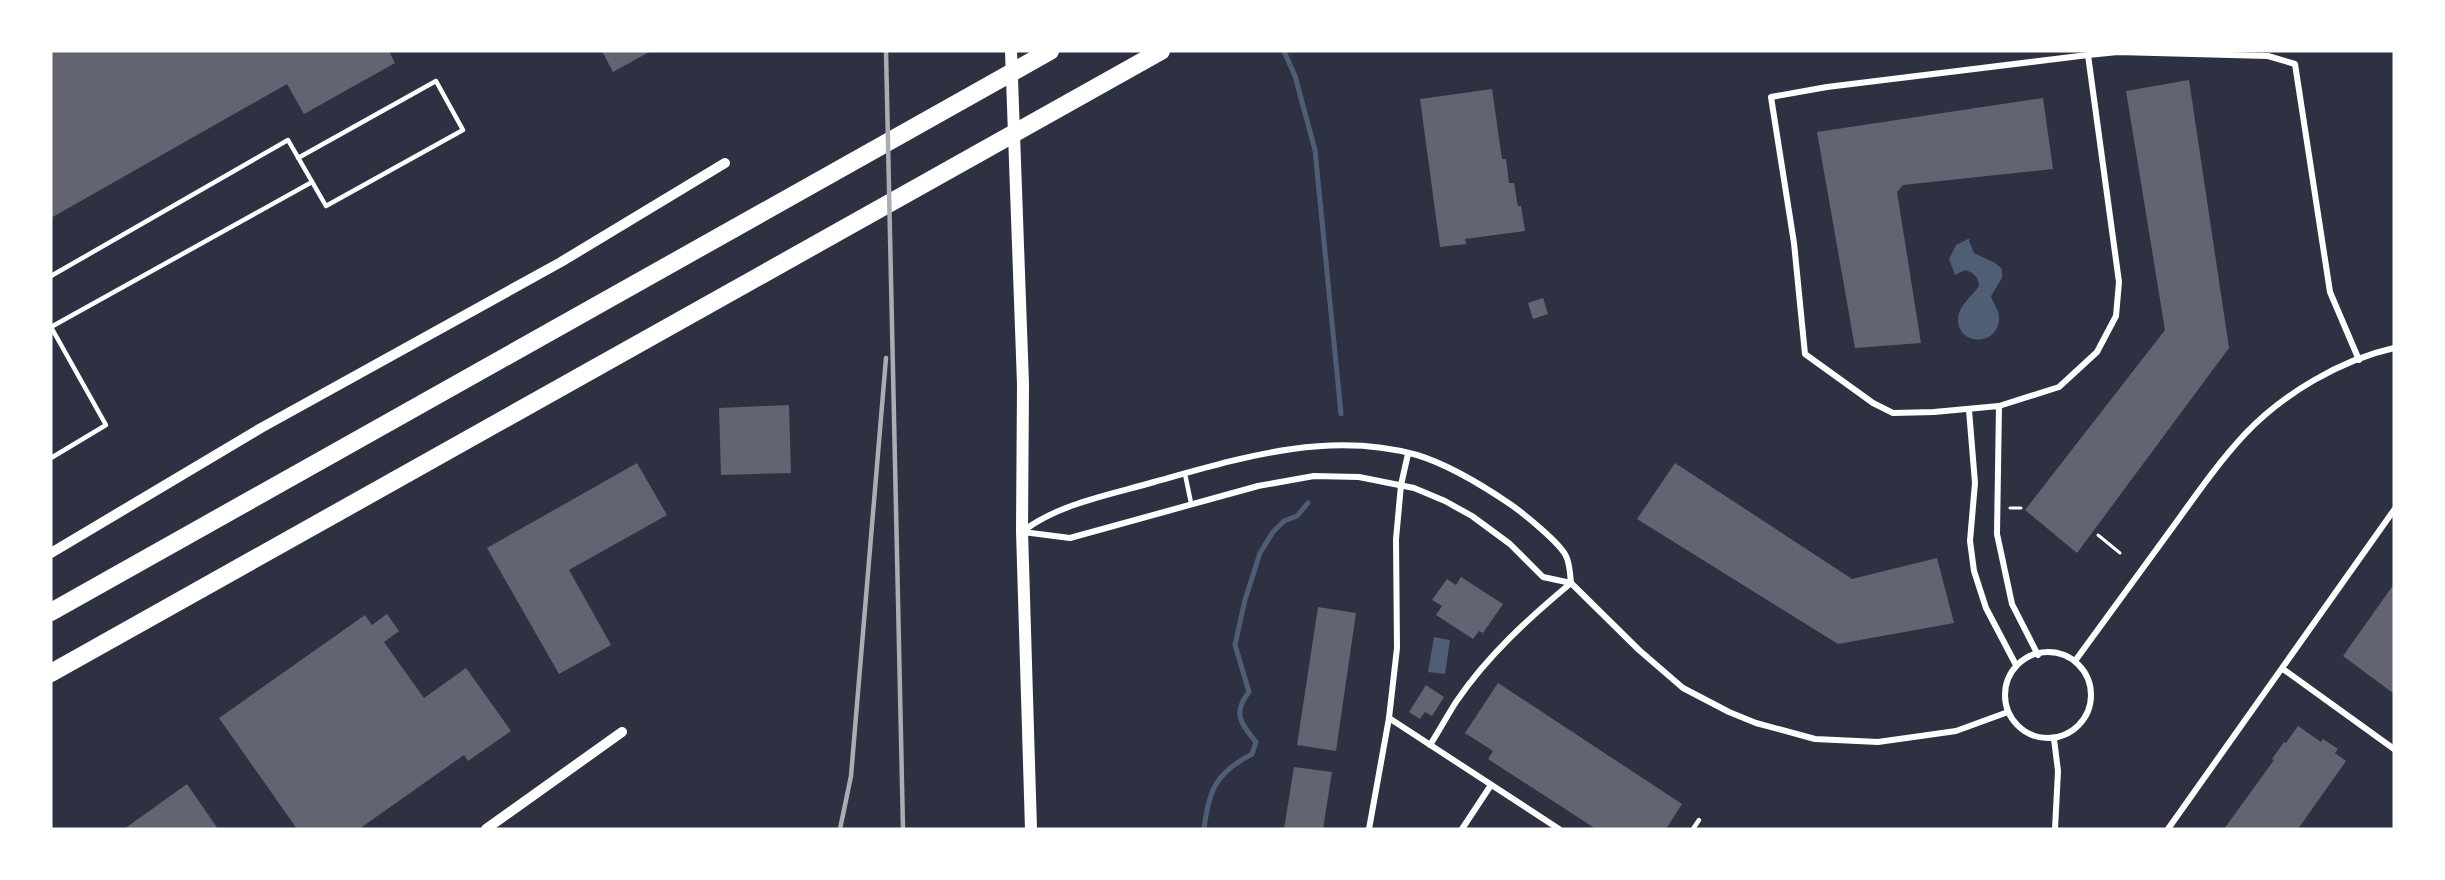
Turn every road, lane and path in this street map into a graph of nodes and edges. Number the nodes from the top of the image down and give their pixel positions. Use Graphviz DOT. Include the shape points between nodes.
graph roads {
  1 [pos="1011,51"];
  2 [pos="1050,51"];
  3 [pos="1161,51"];
  4 [pos="2088,56"];
  5 [pos="298,158"];
  6 [pos="725,163"];
  7 [pos="312,182"];
  8 [pos="51,276"];
  9 [pos="51,327"];
  10 [pos="2394,348"];
  11 [pos="2359,360"];
  12 [pos="1999,406"];
  13 [pos="1969,410"];
  14 [pos="1408,454"];
  15 [pos="51,458"];
  16 [pos="1185,474"];
  17 [pos="1401,485"];
  18 [pos="1191,503"];
  19 [pos="2021,507"];
  20 [pos="2010,508"];
  21 [pos="2394,510"];
  22 [pos="1022,531"];
  23 [pos="2098,535"];
  24 [pos="51,553"];
  25 [pos="2120,553"];
  26 [pos="1571,583"];
  27 [pos="51,612"];
  28 [pos="2038,655"];
  29 [pos="2075,661"];
  30 [pos="2016,665"];
  31 [pos="2283,669"];
  32 [pos="51,673"];
  33 [pos="2008,712"];
  34 [pos="1389,718"];
  35 [pos="622,732"];
  36 [pos="2054,739"];
  37 [pos="1430,745"];
  38 [pos="2394,749"];
  39 [pos="1491,785"];
  40 [pos="1699,820"];
  41 [pos="486,829"];
  42 [pos="1031,829"];
  43 [pos="1369,829"];
  44 [pos="1462,829"];
  45 [pos="1558,829"];
  46 [pos="1693,829"];
  47 [pos="2055,829"];
  48 [pos="2168,829"];
  1 -- 22 [label="main road" via="1023,384"];
  2 -- 27 [label="highway"];
  3 -- 32 [label="highway"];
  4 -- 11 [label="street" via="2118,52 2268,56 2295,64 2330,292"];
  4 -- 12 [label="street" via="2119,282 2116,316 2097,352 2060,387"];
  4 -- 13 [label="street" via="1771,97 1794,243 1805,354 1873,404 1893,413"];
  5 -- 7 [label="lane"];
  5 -- 7 [label="lane" via="436,81 463,130 326,206"];
  5 -- 8 [label="lane" via="288,140"];
  6 -- 24 [label="street" via="571,256 261,428"];
  7 -- 9 [label="lane"];
  9 -- 15 [label="lane" via="106,425"];
  10 -- 11 [label="street"];
  11 -- 29 [label="street" via="2312,382 2247,433 2219,464"];
  12 -- 13 [label="street"];
  12 -- 28 [label="street" via="1997,534 2012,604"];
  13 -- 30 [label="street" via="1975,483 1970,541 1974,571 1986,608"];
  14 -- 16 [label="street" via="1350,445 1320,445 1285,449"];
  14 -- 17 [label="street"];
  14 -- 26 [label="street" via="1428,459 1490,490 1522,513 1566,556"];
  16 -- 18 [label="lane"];
  16 -- 22 [label="street" via="1067,507"];
  17 -- 18 [label="street" via="1359,477 1314,476"];
  17 -- 26 [label="street" via="1472,516 1510,544 1543,577"];
  17 -- 34 [label="street" via="1396,539 1397,648"];
  18 -- 22 [label="street" via="1070,538"];
  19 -- 20 [label="path"];
  21 -- 31 [label="street"];
  22 -- 42 [label="main road"];
  23 -- 25 [label="path"];
  26 -- 33 [label="street" via="1683,688 1729,712 1781,731 1815,739 1915,739 1956,731"];
  26 -- 37 [label="street" via="1536,612 1480,671"];
  28 -- 29 [label="street" via="2061,654"];
  28 -- 30 [label="street"];
  29 -- 36 [label="street" via="2085,672 2091,692 2090,707 2075,729"];
  30 -- 33 [label="street" via="2006,684 2004,699"];
  31 -- 38 [label="street"];
  31 -- 48 [label="street"];
  33 -- 36 [label="street" via="2028,734"];
  34 -- 37 [label="street"];
  34 -- 43 [label="street"];
  35 -- 41 [label="street"];
  36 -- 47 [label="street" via="2058,771"];
  37 -- 39 [label="street"];
  39 -- 44 [label="street"];
  39 -- 45 [label="street"];
  40 -- 46 [label="lane"];
}
